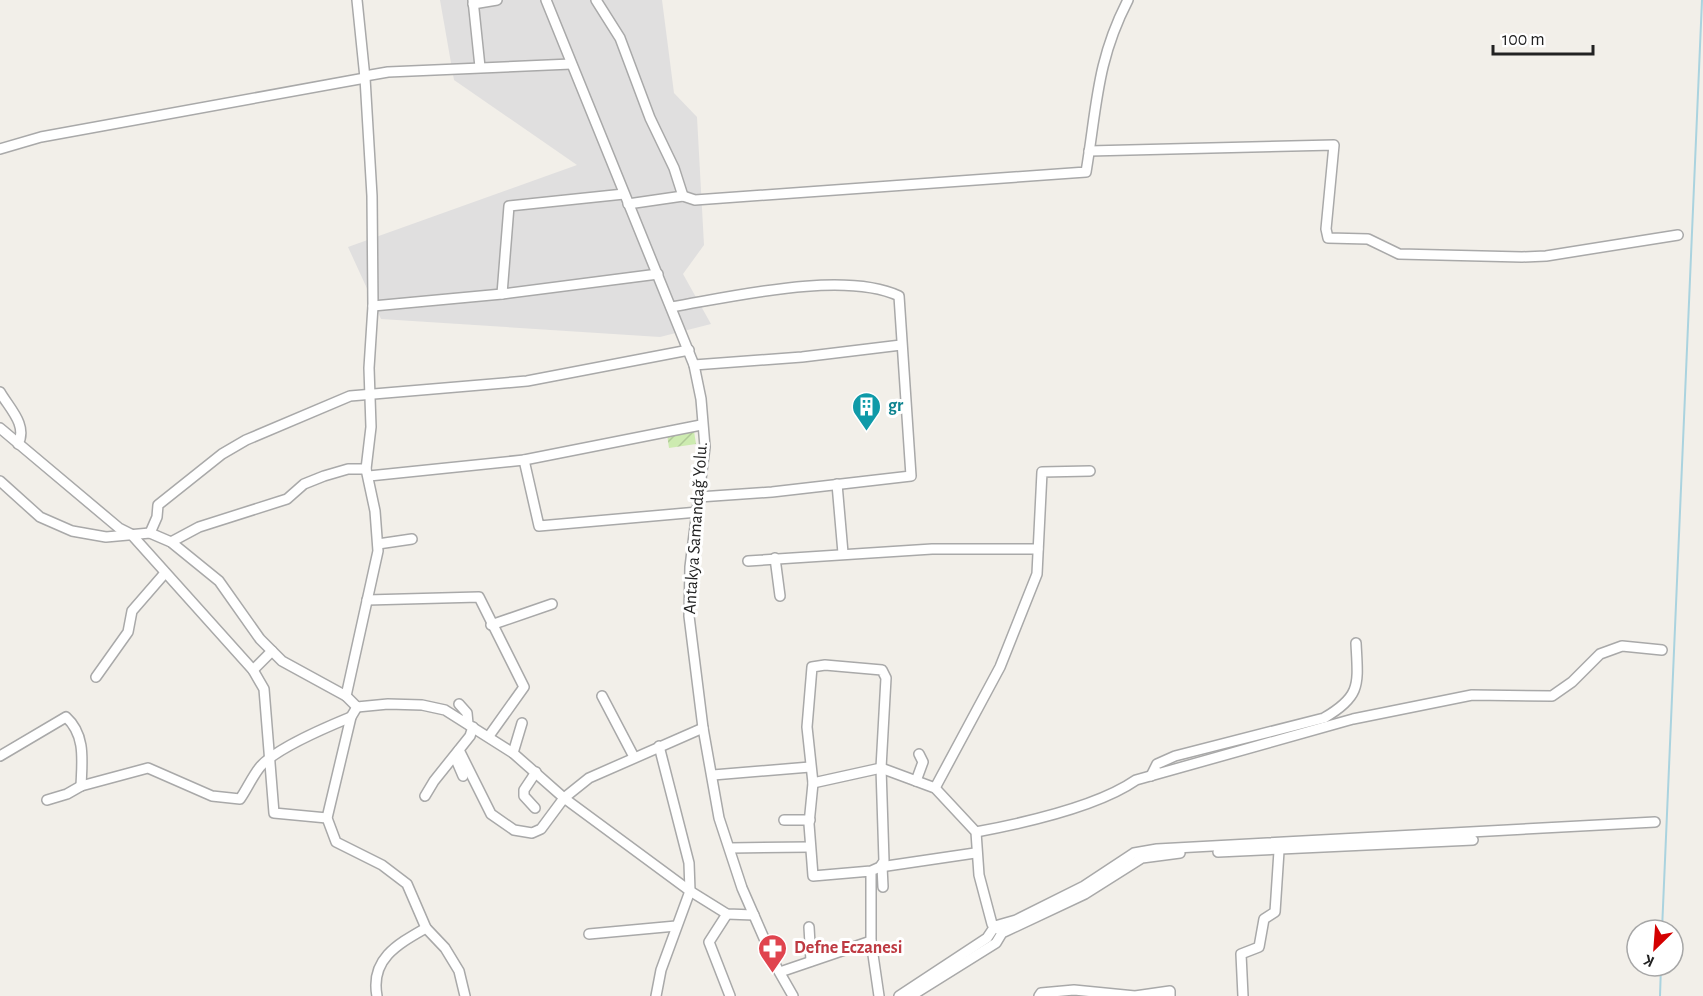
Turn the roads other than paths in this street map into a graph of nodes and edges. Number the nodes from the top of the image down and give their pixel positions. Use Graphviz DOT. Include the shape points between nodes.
graph roads {
  1 [pos="357,0"];
  2 [pos="497,0"];
  3 [pos="546,0"];
  4 [pos="597,0"];
  5 [pos="1128,0"];
  6 [pos="473,2"];
  7 [pos="571,64"];
  8 [pos="480,67"];
  9 [pos="365,77"];
  10 [pos="0,149"];
  11 [pos="1089,151"];
  12 [pos="683,196"];
  13 [pos="626,199"];
  14 [pos="1678,235"];
  15 [pos="658,274"];
  16 [pos="502,294"];
  17 [pos="373,306"];
  18 [pos="671,307"];
  19 [pos="900,345"];
  20 [pos="689,351"];
  21 [pos="694,365"];
  22 [pos="0,392"];
  23 [pos="369,394"];
  24 [pos="701,425"];
  25 [pos="0,428"];
  26 [pos="18,444"];
  27 [pos="524,460"];
  28 [pos="1090,471"];
  29 [pos="367,472"];
  30 [pos="0,481"];
  31 [pos="837,484"];
  32 [pos="699,497"];
  33 [pos="698,513"];
  34 [pos="150,533"];
  35 [pos="131,534"];
  36 [pos="412,539"];
  37 [pos="171,542"];
  38 [pos="378,544"];
  39 [pos="1038,549"];
  40 [pos="843,553"];
  41 [pos="775,558"];
  42 [pos="747,561"];
  43 [pos="165,573"];
  44 [pos="780,596"];
  45 [pos="368,600"];
  46 [pos="552,604"];
  47 [pos="491,625"];
  48 [pos="1356,643"];
  49 [pos="1662,650"];
  50 [pos="273,651"];
  51 [pos="253,670"];
  52 [pos="96,677"];
  53 [pos="346,696"];
  54 [pos="602,696"];
  55 [pos="459,704"];
  56 [pos="357,707"];
  57 [pos="351,717"];
  58 [pos="522,723"];
  59 [pos="470,725"];
  60 [pos="703,728"];
  61 [pos="489,736"];
  62 [pos="469,745"];
  63 [pos="659,746"];
  64 [pos="513,753"];
  65 [pos="461,754"];
  66 [pos="919,754"];
  67 [pos="0,756"];
  68 [pos="634,757"];
  69 [pos="268,759"];
  70 [pos="810,767"];
  71 [pos="880,768"];
  72 [pos="536,772"];
  73 [pos="713,775"];
  74 [pos="463,776"];
  75 [pos="1151,777"];
  76 [pos="916,781"];
  77 [pos="813,783"];
  78 [pos="81,786"];
  79 [pos="935,788"];
  80 [pos="425,796"];
  81 [pos="564,798"];
  82 [pos="47,800"];
  83 [pos="535,808"];
  84 [pos="327,818"];
  85 [pos="784,820"];
  86 [pos="810,820"];
  87 [pos="1655,822"];
  88 [pos="976,832"];
  89 [pos="1473,840"];
  90 [pos="810,847"];
  91 [pos="730,848"];
  92 [pos="1279,850"];
  93 [pos="975,853"];
  94 [pos="878,868"];
  95 [pos="883,887"];
  96 [pos="690,891"];
  97 [pos="727,914"];
  98 [pos="754,915"];
  99 [pos="676,926"];
  100 [pos="809,927"];
  101 [pos="426,928"];
  102 [pos="998,930"];
  103 [pos="589,934"];
  104 [pos="871,940"];
  105 [pos="812,961"];
  106 [pos="780,972"];
  107 [pos="1170,994"];
  108 [pos="377,996"];
  109 [pos="465,996"];
  110 [pos="656,996"];
  111 [pos="730,996"];
  112 [pos="793,996"];
  113 [pos="879,996"];
  114 [pos="898,996"];
  115 [pos="911,996"];
  116 [pos="1040,996"];
  117 [pos="1243,996"];
  1 -- 9 [label="street"];
  2 -- 6 [label="street"];
  3 -- 7 [label="street, Antakya Samandağ Yolu."];
  4 -- 12 [label="street" via="620,38"];
  5 -- 11 [label="street" via="1100,70"];
  6 -- 8 [label="street"];
  7 -- 8 [label="street"];
  7 -- 13 [label="street, Antakya Samandağ Yolu."];
  8 -- 9 [label="street"];
  9 -- 10 [label="street" via="40,137"];
  9 -- 17 [label="street"];
  11 -- 12 [label="street" via="1086,172 695,200"];
  11 -- 14 [label="street" via="1334,145 1328,238 1368,239 1399,254 1546,256"];
  12 -- 13 [label="street"];
  13 -- 15 [label="street, Antakya Samandağ Yolu."];
  13 -- 16 [label="street" via="509,206"];
  15 -- 16 [label="street"];
  15 -- 18 [label="street, Antakya Samandağ Yolu."];
  16 -- 17 [label="street"];
  17 -- 23 [label="street"];
  18 -- 19 [label="street" via="807,287 854,285 884,289 899,296"];
  18 -- 20 [label="street, Antakya Samandağ Yolu."];
  19 -- 21 [label="street"];
  19 -- 31 [label="street" via="911,476"];
  20 -- 21 [label="street, Antakya Samandağ Yolu."];
  20 -- 23 [label="street" via="527,381"];
  21 -- 24 [label="street, Antakya Samandağ Yolu." via="701,399"];
  22 -- 26 [label="street" via="21,426"];
  23 -- 29 [label="street"];
  23 -- 34 [label="street" via="350,396 282,423 222,454 158,505"];
  24 -- 27 [label="street"];
  24 -- 32 [label="street, Antakya Samandağ Yolu." via="705,447"];
  25 -- 26 [label="street"];
  26 -- 35 [label="street"];
  27 -- 29 [label="street"];
  27 -- 33 [label="street" via="539,526"];
  28 -- 39 [label="street" via="1042,472"];
  29 -- 37 [label="street" via="348,469 324,476 304,484 287,499 199,527"];
  29 -- 38 [label="street"];
  30 -- 35 [label="street" via="34,513 72,531 106,537"];
  31 -- 32 [label="street"];
  31 -- 40 [label="street"];
  32 -- 33 [label="street, Antakya Samandağ Yolu."];
  33 -- 60 [label="street, Antakya Samandağ Yolu." via="690,567 689,616"];
  34 -- 35 [label="street"];
  34 -- 37 [label="street"];
  35 -- 43 [label="street"];
  36 -- 38 [label="street"];
  37 -- 50 [label="street" via="219,581"];
  38 -- 45 [label="street"];
  39 -- 40 [label="street"];
  39 -- 79 [label="street" via="1037,574 1000,668"];
  40 -- 41 [label="street"];
  41 -- 42 [label="street"];
  41 -- 44 [label="street"];
  43 -- 51 [label="street"];
  43 -- 52 [label="street" via="132,611 128,633"];
  45 -- 47 [label="street" via="479,597"];
  45 -- 53 [label="street"];
  46 -- 47 [label="street"];
  47 -- 61 [label="street" via="524,687"];
  48 -- 75 [label="street" via="1355,693 1345,706 1324,718 1175,756 1157,764"];
  49 -- 75 [label="street" via="1622,646 1600,654 1552,696 1472,695 1364,717"];
  50 -- 51 [label="street"];
  50 -- 53 [label="street" via="282,661"];
  51 -- 69 [label="street" via="264,689"];
  53 -- 56 [label="street"];
  54 -- 68 [label="street"];
  55 -- 59 [label="street"];
  56 -- 57 [label="street"];
  56 -- 59 [label="street" via="422,705 445,710"];
  57 -- 69 [label="street"];
  57 -- 84 [label="street"];
  58 -- 64 [label="street"];
  59 -- 61 [label="street"];
  59 -- 65 [label="street" via="470,736"];
  60 -- 63 [label="street"];
  60 -- 73 [label="street, Antakya Samandağ Yolu."];
  61 -- 64 [label="street"];
  62 -- 65 [label="street"];
  63 -- 68 [label="street"];
  63 -- 96 [label="street" via="689,863"];
  64 -- 72 [label="street"];
  65 -- 74 [label="street" via="457,762"];
  65 -- 80 [label="street"];
  65 -- 81 [label="street" via="490,814 514,830 541,829"];
  66 -- 76 [label="street" via="923,762"];
  67 -- 78 [label="street" via="66,717 75,725 83,751"];
  68 -- 81 [label="street" via="589,778"];
  69 -- 78 [label="street" via="240,799 212,796 148,768"];
  69 -- 84 [label="street" via="274,813"];
  70 -- 71 [label="street" via="807,727 812,667 825,665 882,670 886,678"];
  70 -- 73 [label="street"];
  70 -- 77 [label="street"];
  71 -- 76 [label="street"];
  71 -- 77 [label="street"];
  71 -- 94 [label="street" via="884,861"];
  72 -- 81 [label="street"];
  72 -- 83 [label="street" via="524,790 524,796"];
  73 -- 91 [label="street, Antakya Samandağ Yolu." via="719,818"];
  75 -- 88 [label="street" via="1022,823"];
  76 -- 79 [label="street"];
  77 -- 86 [label="street"];
  78 -- 82 [label="street"];
  79 -- 88 [label="street"];
  81 -- 96 [label="street"];
  84 -- 101 [label="street" via="336,842 382,865 407,884"];
  85 -- 86 [label="street"];
  86 -- 90 [label="street"];
  87 -- 102 [label="street" via="1157,849 1134,853 1084,886"];
  88 -- 93 [label="street"];
  89 -- 92 [label="street"];
  90 -- 91 [label="street"];
  90 -- 94 [label="street" via="813,876"];
  91 -- 98 [label="street, Antakya Samandağ Yolu."];
  92 -- 102 [label="street" via="1187,852 1142,858 1085,894"];
  92 -- 117 [label="street" via="1275,912 1264,919 1259,947 1241,954"];
  93 -- 94 [label="street"];
  93 -- 102 [label="street"];
  94 -- 95 [label="street"];
  94 -- 104 [label="street"];
  96 -- 97 [label="street"];
  96 -- 99 [label="street"];
  97 -- 98 [label="street"];
  97 -- 111 [label="street" via="709,942"];
  98 -- 106 [label="street, Antakya Samandağ Yolu."];
  99 -- 103 [label="street"];
  99 -- 110 [label="street"];
  100 -- 105 [label="street"];
  101 -- 108 [label="street" via="390,949 376,973"];
  101 -- 109 [label="street" via="459,971"];
  102 -- 114 [label="street"];
  102 -- 115 [label="street" via="996,943"];
  104 -- 105 [label="street"];
  104 -- 113 [label="street"];
  105 -- 106 [label="street"];
  106 -- 112 [label="street, Antakya Samandağ Yolu."];
  107 -- 116 [label="street" via="1135,996 1074,990"];
}
